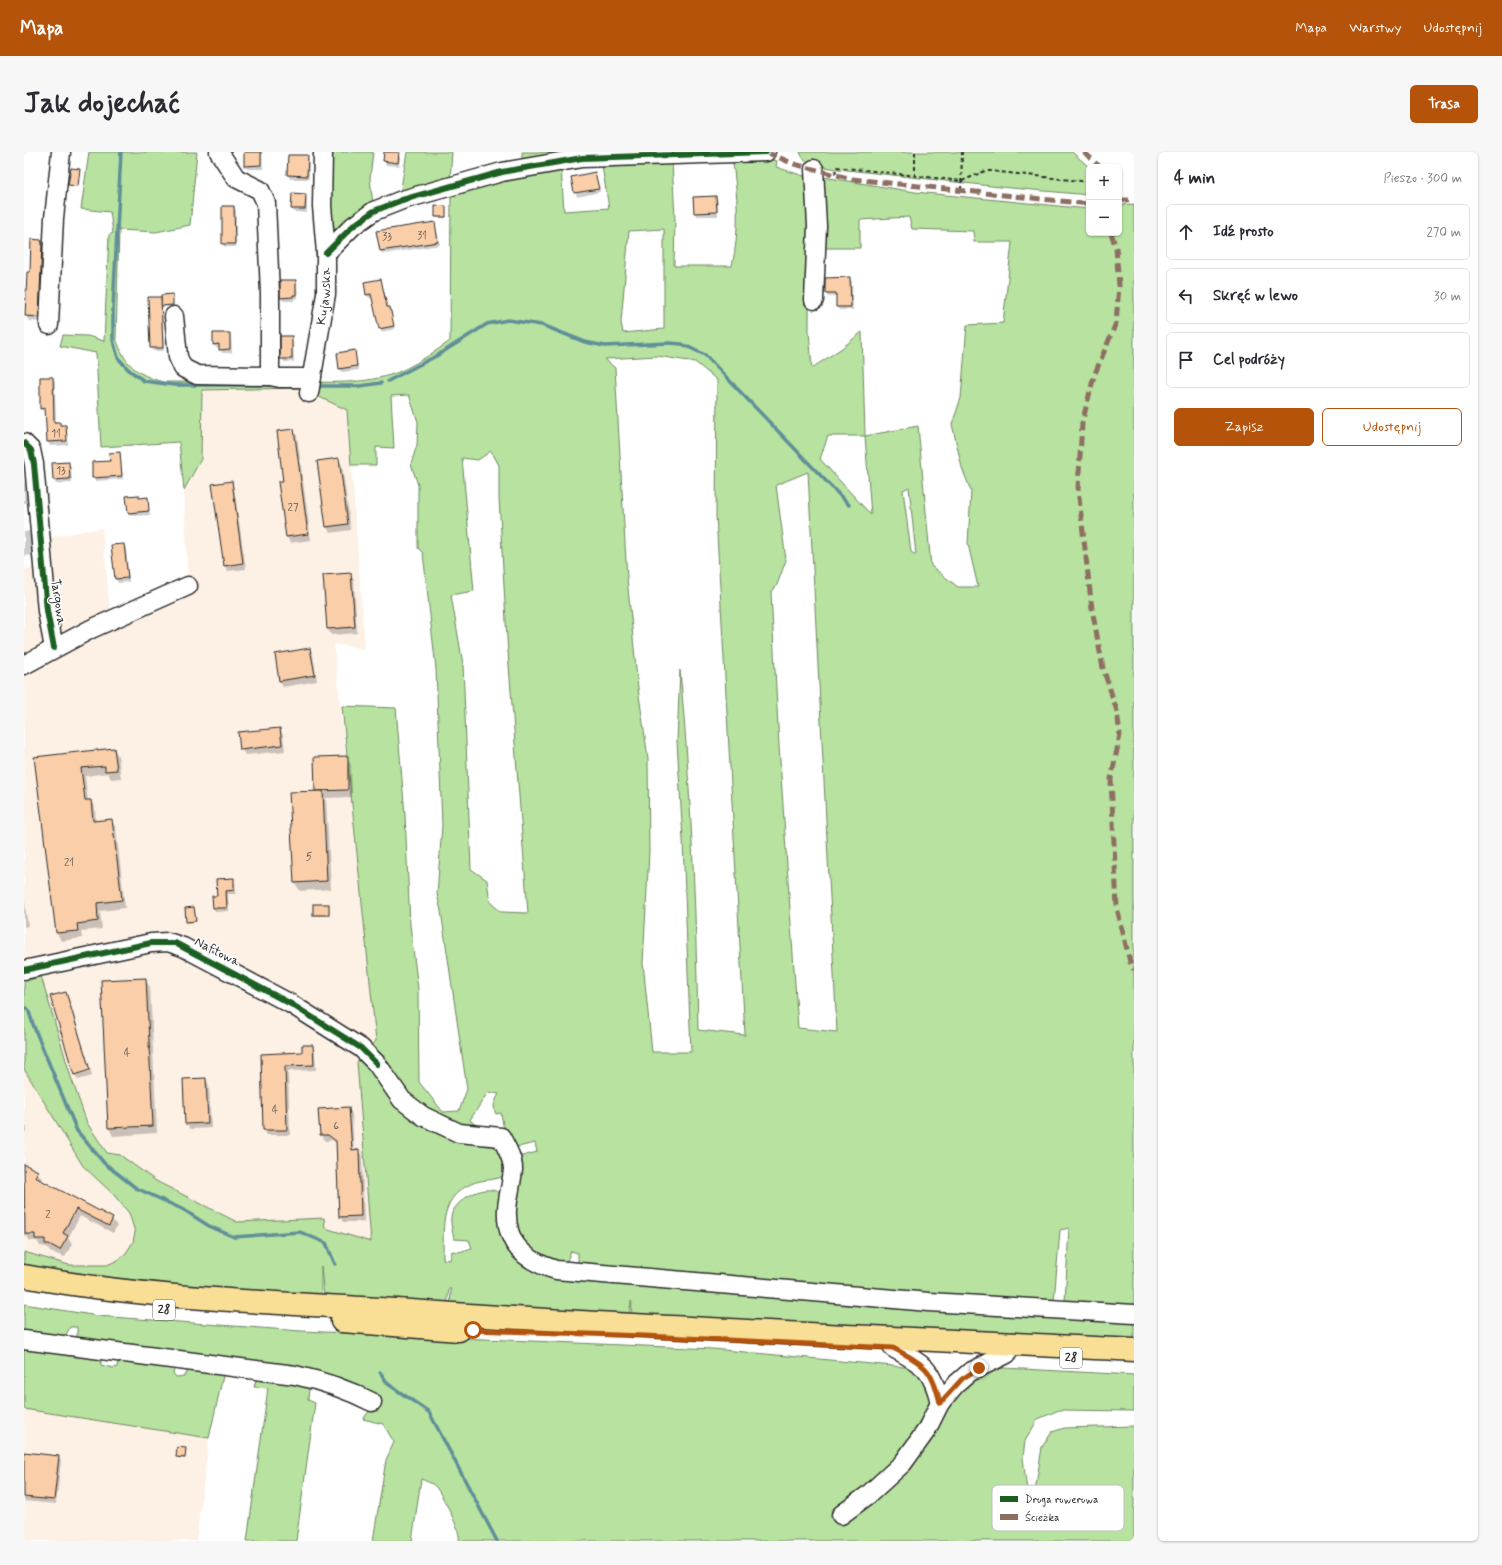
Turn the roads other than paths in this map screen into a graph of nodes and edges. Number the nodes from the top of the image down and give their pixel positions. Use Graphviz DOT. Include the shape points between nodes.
graph roads {
  1 [pos="61,152"];
  2 [pos="218,152"];
  3 [pos="322,152"];
  4 [pos="766,152"];
  5 [pos="666,153"];
  6 [pos="561,157"];
  7 [pos="814,169"];
  8 [pos="326,253"];
  9 [pos="814,300"];
  10 [pos="174,316"];
  11 [pos="49,325"];
  12 [pos="270,376"];
  13 [pos="24,443"];
  14 [pos="188,586"];
  15 [pos="54,648"];
  16 [pos="24,665"];
  17 [pos="24,970"];
  18 [pos="24,1276"];
  19 [pos="24,1292"];
  20 [pos="1134,1314"];
  21 [pos="24,1340"];
  22 [pos="893,1348"];
  23 [pos="1134,1350"];
  24 [pos="1007,1354"];
  25 [pos="1134,1361"];
  26 [pos="372,1402"];
  27 [pos="940,1403"];
  28 [pos="841,1515"];
  1 -- 11 [label="street" via="54,218"];
  2 -- 12 [label="street" via="236,178 260,190 266,203"];
  3 -- 8 [label="street, Kujawska" via="322,206"];
  4 -- 5 [label="street"];
  5 -- 6 [label="street"];
  6 -- 8 [label="street" via="402,200 374,211"];
  7 -- 9 [label="street" via="817,226"];
  8 -- 12 [label="street, Kujawska" via="326,294 311,385"];
  10 -- 12 [label="street" via="178,357 183,368 197,375"];
  13 -- 15 [label="street, Targowa" via="31,450 34,464 45,589"];
  14 -- 15 [label="street, Targowa"];
  15 -- 16 [label="street, Targowa"];
  17 -- 20 [label="street, Naftowa" via="151,943 175,943 291,1004 361,1048 377,1064 402,1100 423,1116 459,1133 502,1137 513,1168 507,1210 508,1226 513,1241 523,1255 556,1270 929,1302"];
  18 -- 23 [label="main road, 28" via="129,1292 244,1301 511,1318"];
  19 -- 22 [label="main road, 28" via="144,1308 420,1328"];
  21 -- 26 [label="street" via="294,1375 329,1384"];
  22 -- 24 [label="main road, 28"];
  22 -- 27 [label="street" via="924,1366 934,1382"];
  24 -- 25 [label="main road, 28"];
  24 -- 27 [label="street" via="970,1372"];
  27 -- 28 [label="street" via="921,1440 903,1463"];
}
